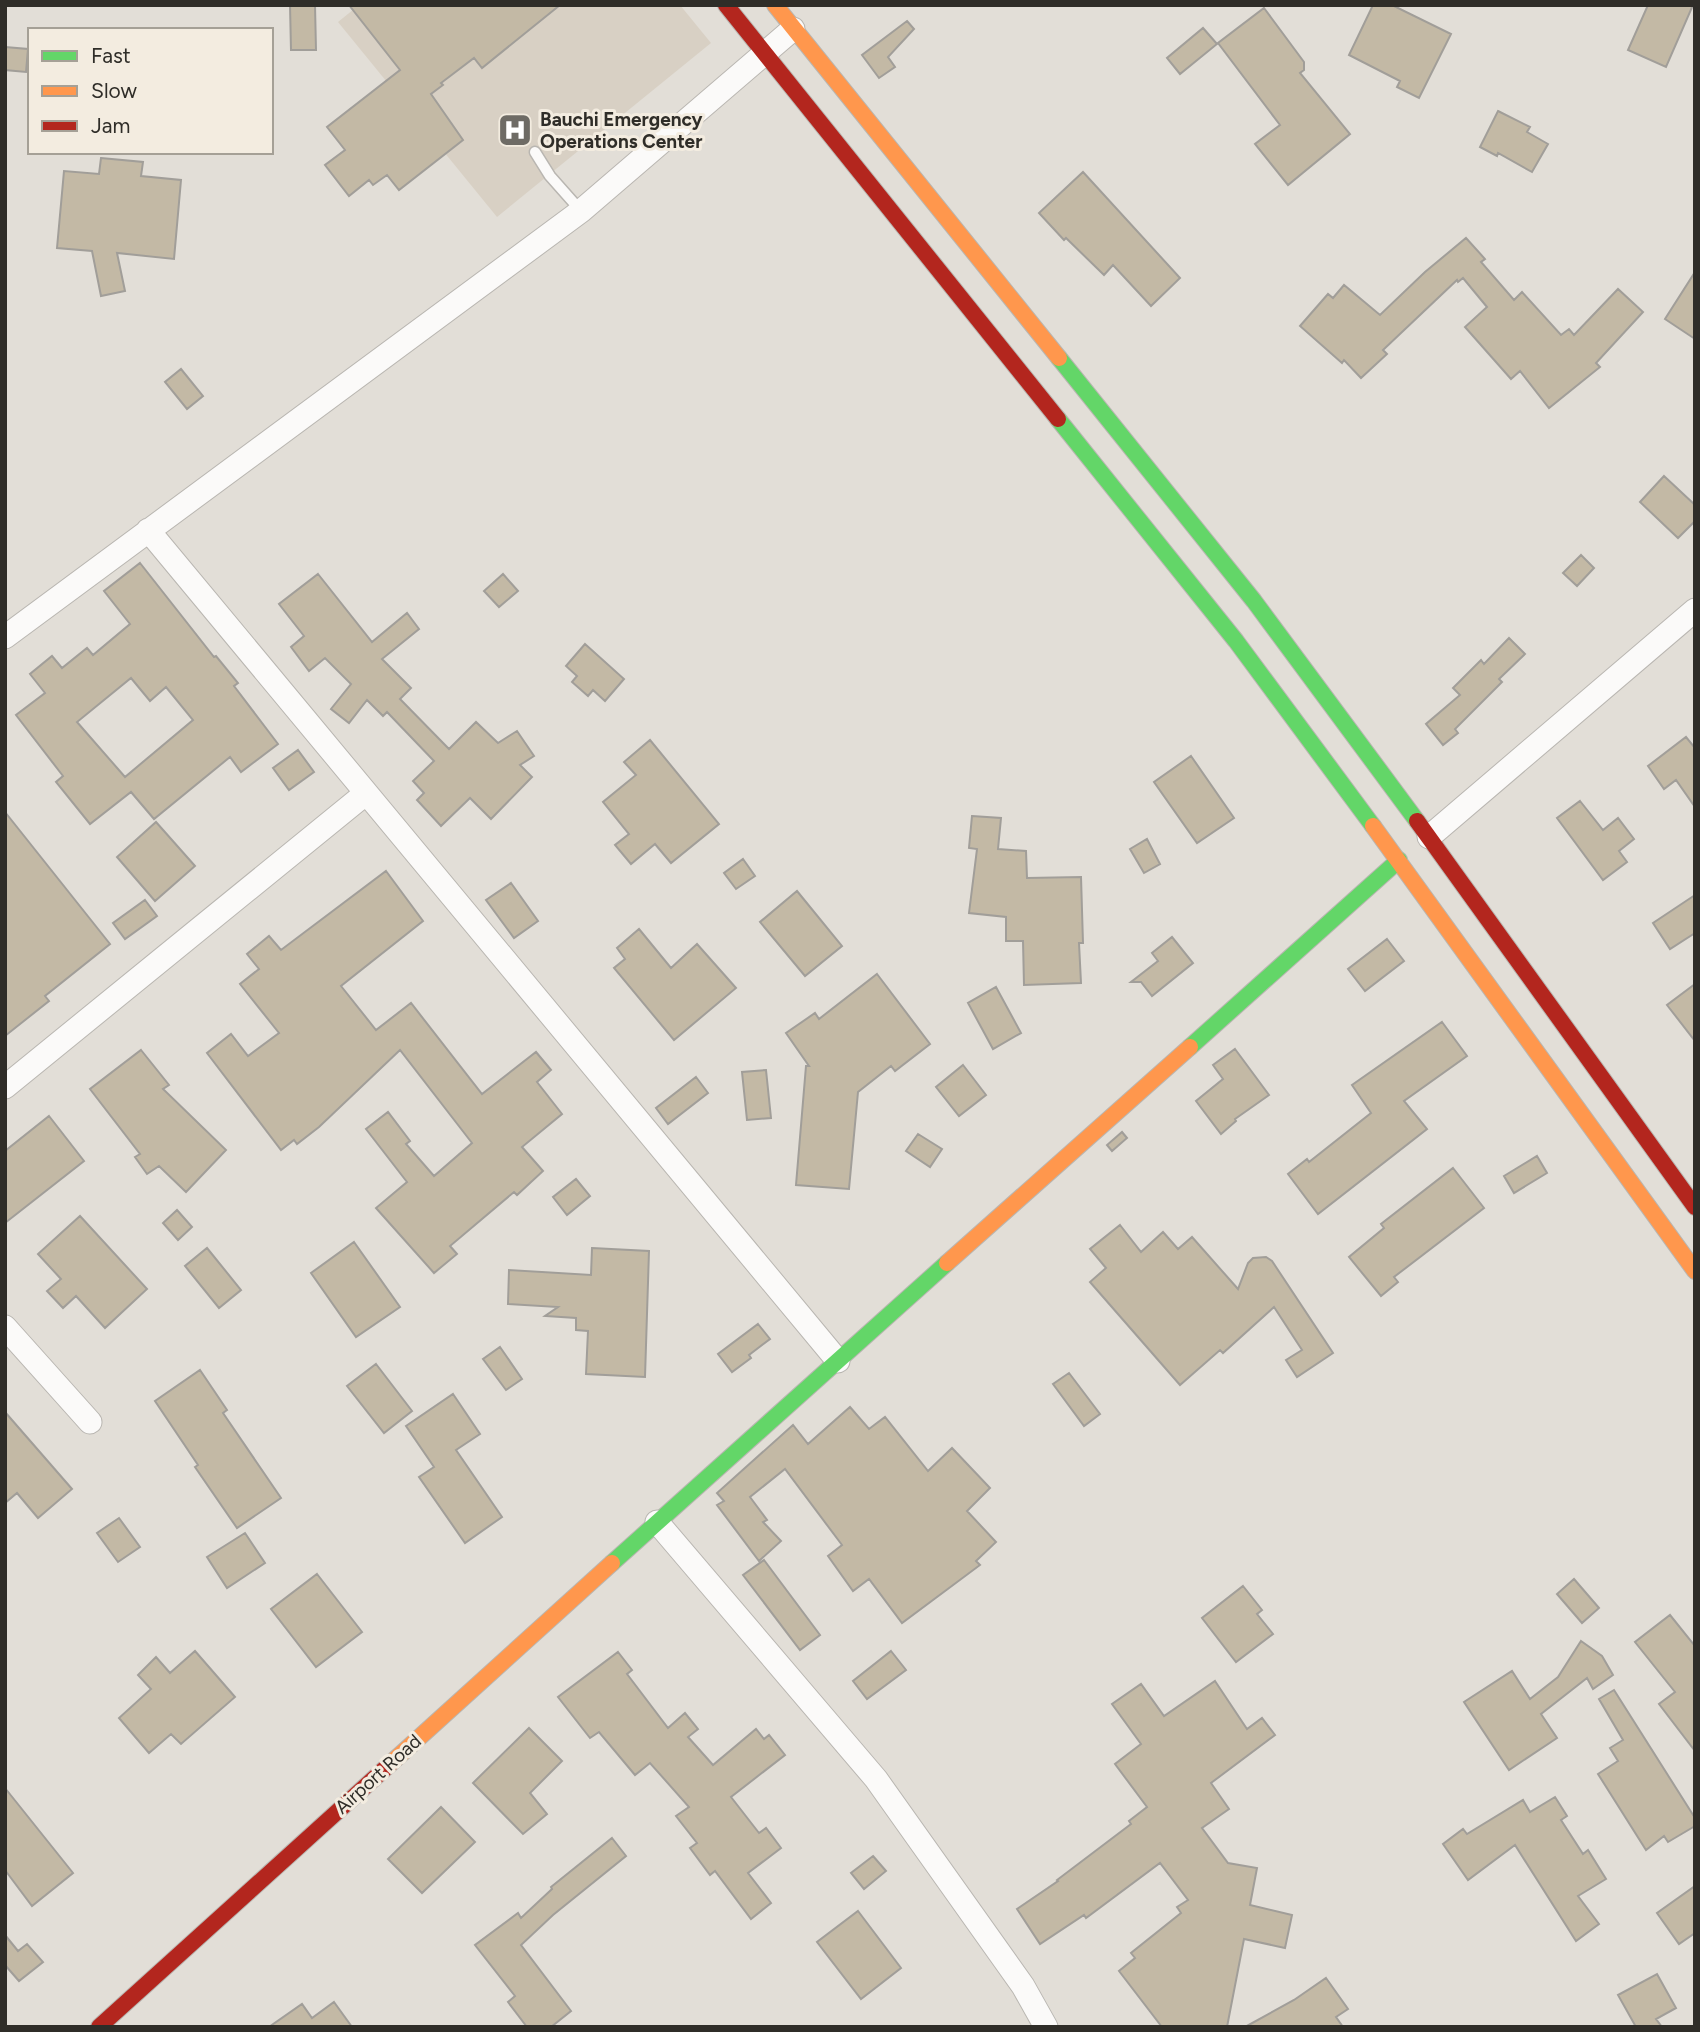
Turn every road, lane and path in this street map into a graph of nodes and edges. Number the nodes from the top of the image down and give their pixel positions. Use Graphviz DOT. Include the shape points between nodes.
graph roads {
  1 [pos="726,5"];
  2 [pos="775,5"];
  3 [pos="793,29"];
  4 [pos="765,54"];
  5 [pos="536,152"];
  6 [pos="581,211"];
  7 [pos="148,530"];
  8 [pos="1695,610"];
  9 [pos="5,637"];
  10 [pos="365,794"];
  11 [pos="1429,837"];
  12 [pos="1399,860"];
  13 [pos="5,1087"];
  14 [pos="1695,1207"];
  15 [pos="1695,1271"];
  16 [pos="5,1327"];
  17 [pos="838,1361"];
  18 [pos="90,1422"];
  19 [pos="657,1522"];
  20 [pos="99,2027"];
  21 [pos="1046,2027"];
  1 -- 4 [label="street"];
  2 -- 3 [label="street"];
  3 -- 4 [label="street"];
  3 -- 11 [label="street" via="1254,601"];
  4 -- 6 [label="street"];
  4 -- 12 [label="street" via="1236,641"];
  5 -- 6 [label="lane"];
  6 -- 7 [label="street"];
  7 -- 9 [label="street"];
  7 -- 10 [label="street"];
  8 -- 11 [label="street"];
  10 -- 13 [label="street"];
  10 -- 17 [label="street"];
  11 -- 14 [label="street"];
  12 -- 15 [label="street"];
  12 -- 17 [label="street, Airport Road"];
  16 -- 18 [label="street"];
  17 -- 19 [label="street, Airport Road"];
  19 -- 20 [label="street, Airport Road"];
  19 -- 21 [label="street" via="876,1779 1023,1986"];
}
